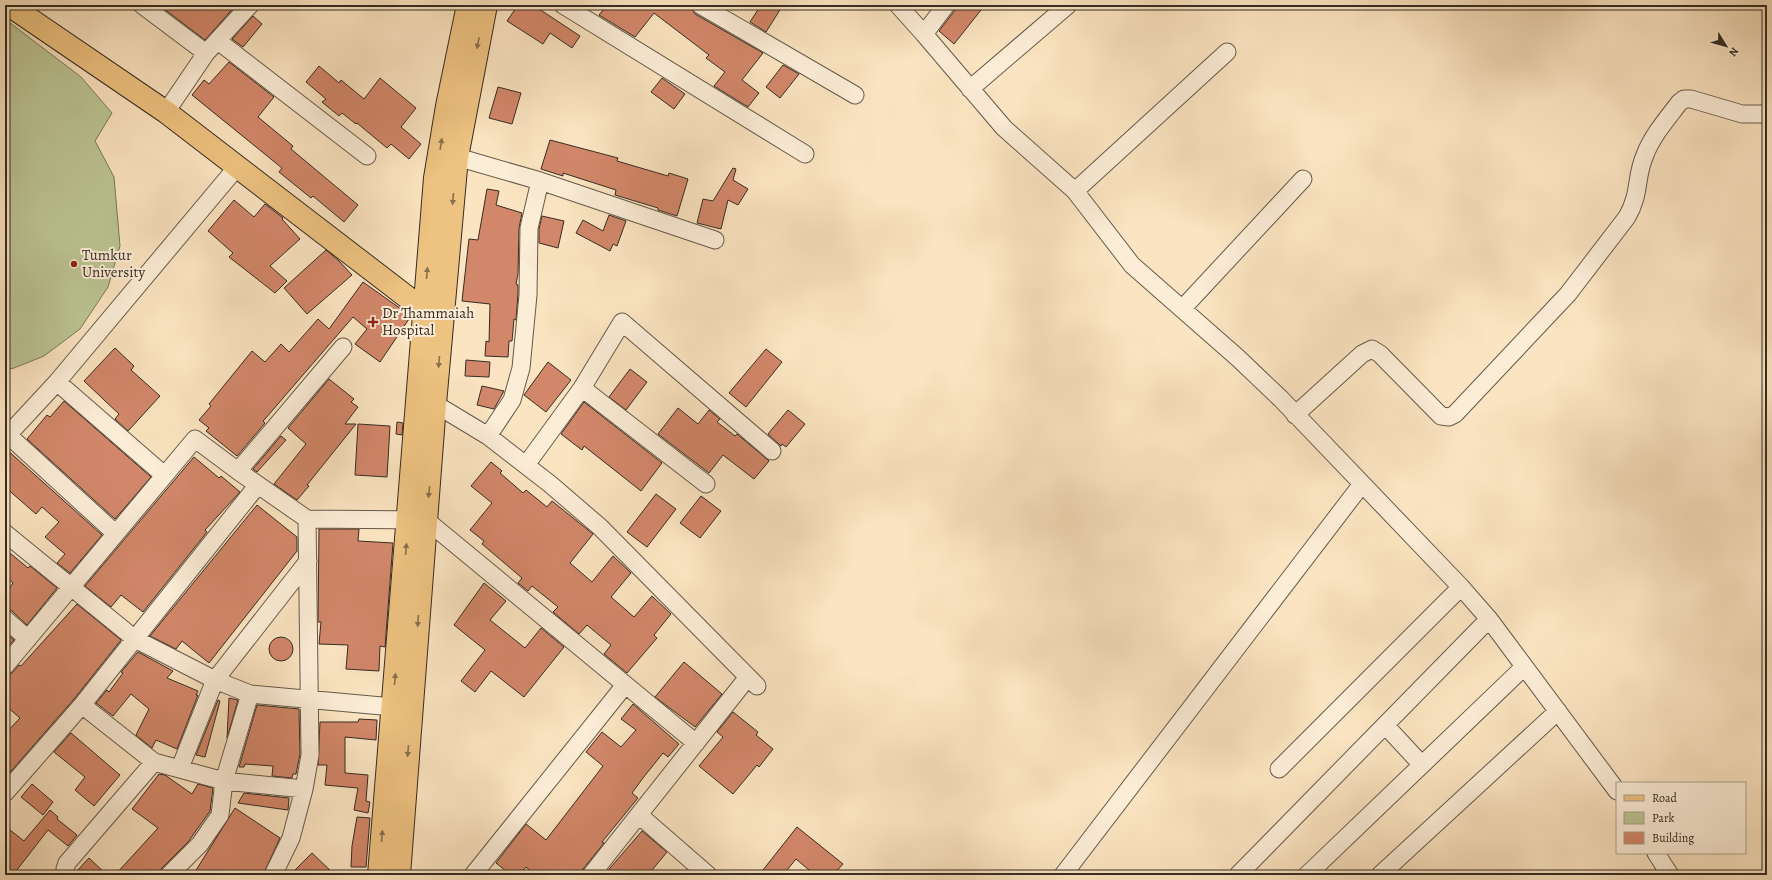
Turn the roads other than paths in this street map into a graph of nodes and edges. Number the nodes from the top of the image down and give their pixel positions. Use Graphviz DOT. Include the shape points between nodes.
graph roads {
  1 [pos="9,5"];
  2 [pos="142,5"];
  3 [pos="250,5"];
  4 [pos="468,5"];
  5 [pos="486,5"];
  6 [pos="563,5"];
  7 [pos="700,5"];
  8 [pos="898,5"];
  9 [pos="946,5"];
  10 [pos="1068,5"];
  11 [pos="924,34"];
  12 [pos="212,47"];
  13 [pos="1227,52"];
  14 [pos="970,89"];
  15 [pos="855,95"];
  16 [pos="166,112"];
  17 [pos="1767,114"];
  18 [pos="805,154"];
  19 [pos="367,156"];
  20 [pos="457,157"];
  21 [pos="237,167"];
  22 [pos="1303,179"];
  23 [pos="540,181"];
  24 [pos="1075,191"];
  25 [pos="715,240"];
  26 [pos="1182,309"];
  27 [pos="424,310"];
  28 [pos="442,323"];
  29 [pos="343,347"];
  30 [pos="57,382"];
  31 [pos="582,388"];
  32 [pos="435,404"];
  33 [pos="1295,415"];
  34 [pos="6,436"];
  35 [pos="488,436"];
  36 [pos="772,451"];
  37 [pos="526,465"];
  38 [pos="238,471"];
  39 [pos="164,475"];
  40 [pos="706,484"];
  41 [pos="1362,484"];
  42 [pos="258,486"];
  43 [pos="307,519"];
  44 [pos="417,519"];
  45 [pos="5,533"];
  46 [pos="115,533"];
  47 [pos="308,561"];
  48 [pos="71,587"];
  49 [pos="1461,587"];
  50 [pos="5,619"];
  51 [pos="1489,620"];
  52 [pos="28,639"];
  53 [pos="135,639"];
  54 [pos="5,666"];
  55 [pos="1524,667"];
  56 [pos="215,680"];
  57 [pos="625,685"];
  58 [pos="250,694"];
  59 [pos="309,698"];
  60 [pos="82,704"];
  61 [pos="393,707"];
  62 [pos="1558,711"];
  63 [pos="1385,725"];
  64 [pos="696,743"];
  65 [pos="154,762"];
  66 [pos="1422,764"];
  67 [pos="180,768"];
  68 [pos="1279,769"];
  69 [pos="224,781"];
  70 [pos="304,788"];
  71 [pos="1616,790"];
  72 [pos="5,793"];
  73 [pos="639,815"];
  74 [pos="1657,854"];
  75 [pos="376,872"];
  76 [pos="66,875"];
  77 [pos="169,875"];
  78 [pos="273,875"];
  79 [pos="400,875"];
  80 [pos="473,875"];
  81 [pos="591,875"];
  82 [pos="708,875"];
  83 [pos="1063,875"];
  84 [pos="1238,875"];
  85 [pos="1307,875"];
  86 [pos="1380,875"];
  87 [pos="1670,875"];
  1 -- 16 [label="main road"];
  2 -- 12 [label="street"];
  3 -- 12 [label="street"];
  27 -- 4 [label="main road, one-way" via="435,178"];
  5 -- 20 [label="main road, one-way"];
  6 -- 18 [label="street"];
  7 -- 15 [label="street"];
  8 -- 11 [label="street"];
  9 -- 11 [label="street"];
  10 -- 14 [label="street"];
  11 -- 14 [label="street"];
  12 -- 16 [label="street"];
  12 -- 19 [label="street"];
  13 -- 24 [label="street"];
  14 -- 24 [label="street" via="1004,128"];
  16 -- 21 [label="main road"];
  17 -- 33 [label="street" via="1736,113 1691,99 1684,99 1679,103 1644,156 1634,205 1627,217 1568,294 1455,414 1449,417 1437,413 1380,354 1372,349 1362,354"];
  20 -- 23 [label="street"];
  20 -- 28 [label="main road, one-way"];
  21 -- 27 [label="main road"];
  21 -- 30 [label="street"];
  22 -- 26 [label="street"];
  23 -- 25 [label="street"];
  23 -- 35 [label="street" via="529,228 528,295 521,368 512,400"];
  24 -- 26 [label="street" via="1132,265"];
  26 -- 33 [label="street" via="1238,358"];
  27 -- 28 [label="main road"];
  27 -- 44 [label="main road"];
  28 -- 32 [label="main road, one-way"];
  29 -- 38 [label="street"];
  30 -- 34 [label="street"];
  30 -- 39 [label="street"];
  31 -- 36 [label="street" via="622,322"];
  31 -- 37 [label="street"];
  31 -- 40 [label="street"];
  32 -- 35 [label="street"];
  32 -- 44 [label="main road, one-way"];
  33 -- 41 [label="street"];
  34 -- 46 [label="street"];
  35 -- 37 [label="street"];
  37 -- 64 [label="street" via="600,528 753,681"];
  38 -- 39 [label="street" via="195,439"];
  38 -- 42 [label="street"];
  39 -- 46 [label="street"];
  41 -- 49 [label="street"];
  41 -- 83 [label="street"];
  42 -- 43 [label="street"];
  42 -- 53 [label="street"];
  43 -- 44 [label="street"];
  43 -- 47 [label="street"];
  44 -- 57 [label="street"];
  61 -- 44 [label="main road, one-way"];
  44 -- 79 [label="main road, one-way"];
  45 -- 48 [label="street"];
  46 -- 48 [label="street"];
  47 -- 56 [label="street"];
  47 -- 59 [label="street"];
  48 -- 52 [label="street"];
  48 -- 53 [label="street"];
  49 -- 51 [label="street"];
  49 -- 68 [label="street"];
  50 -- 52 [label="street"];
  51 -- 55 [label="street"];
  51 -- 63 [label="street"];
  52 -- 54 [label="street"];
  53 -- 56 [label="street"];
  53 -- 60 [label="street"];
  55 -- 62 [label="street"];
  55 -- 66 [label="street"];
  56 -- 58 [label="street"];
  56 -- 67 [label="street"];
  57 -- 64 [label="street"];
  57 -- 80 [label="street"];
  58 -- 59 [label="street"];
  58 -- 69 [label="street"];
  59 -- 61 [label="street"];
  59 -- 70 [label="street" via="310,755"];
  60 -- 65 [label="street"];
  60 -- 72 [label="street"];
  75 -- 61 [label="main road, one-way"];
  62 -- 71 [label="street"];
  62 -- 86 [label="street"];
  63 -- 66 [label="street"];
  63 -- 84 [label="street"];
  64 -- 73 [label="street"];
  65 -- 67 [label="street"];
  65 -- 76 [label="street" via="67,862"];
  66 -- 85 [label="street"];
  67 -- 69 [label="street"];
  69 -- 70 [label="street"];
  69 -- 77 [label="street" via="220,815 200,844"];
  70 -- 78 [label="street" via="291,838"];
  73 -- 81 [label="street"];
  73 -- 82 [label="street"];
  74 -- 87 [label="street"];
}
